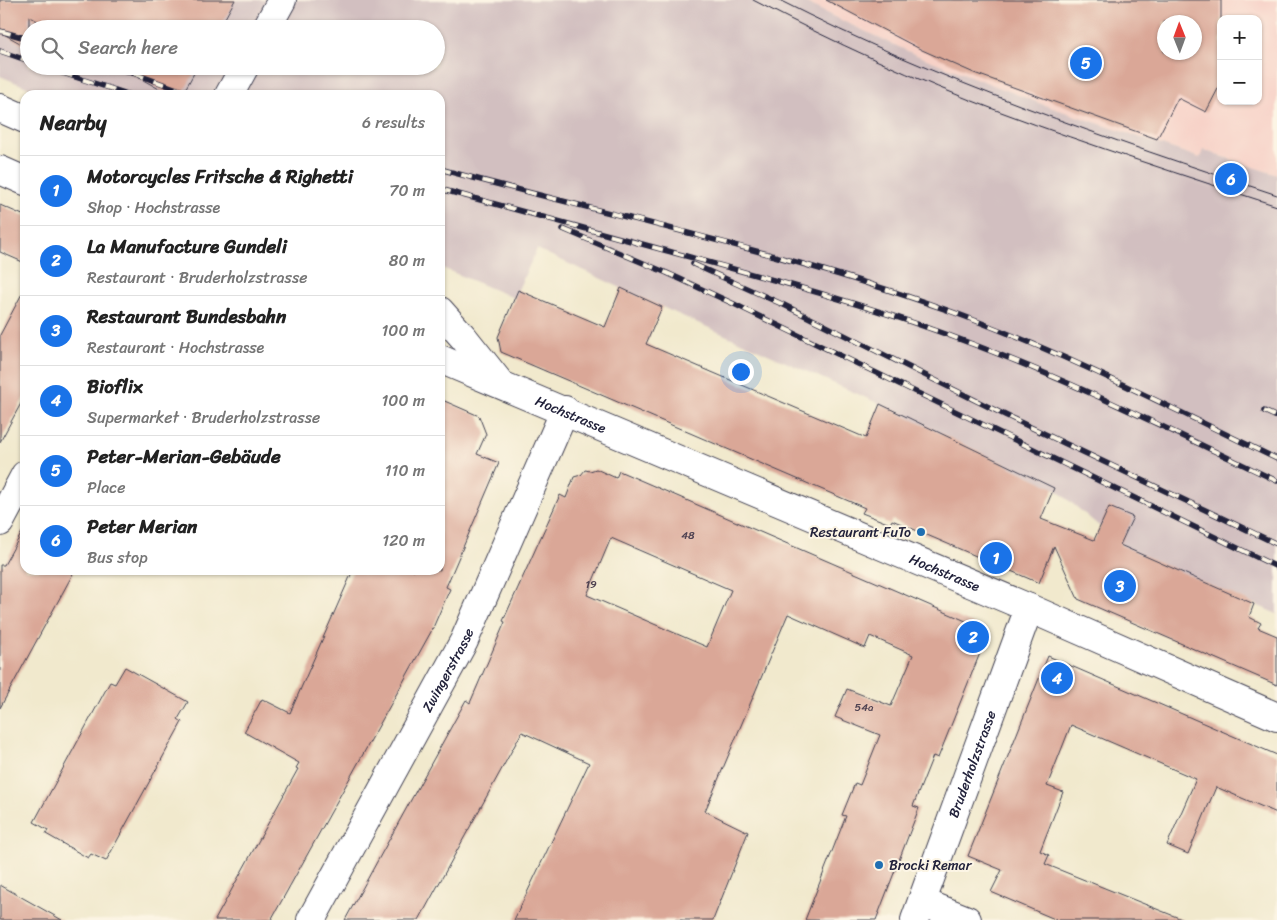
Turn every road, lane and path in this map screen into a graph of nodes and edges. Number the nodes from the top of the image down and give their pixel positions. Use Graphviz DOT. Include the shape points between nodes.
graph roads {
  1 [pos="282,0"];
  2 [pos="271,20"];
  3 [pos="240,75"];
  4 [pos="232,90"];
  5 [pos="0,108"];
  6 [pos="20,117"];
  7 [pos="0,170"];
  8 [pos="20,179"];
  9 [pos="445,317"];
  10 [pos="445,361"];
  11 [pos="500,384"];
  12 [pos="565,410"];
  13 [pos="20,484"];
  14 [pos="0,522"];
  15 [pos="1028,608"];
  16 [pos="1277,717"];
  17 [pos="919,911"];
  18 [pos="311,920"];
  19 [pos="967,920"];
  1 -- 2 [label="street"];
  3 -- 4 [label="street"];
  5 -- 6 [label="street"];
  7 -- 8 [label="street"];
  9 -- 11 [label="street"];
  10 -- 11 [label="street, Hochstrasse"];
  11 -- 12 [label="street, Hochstrasse"];
  12 -- 15 [label="street, Hochstrasse"];
  12 -- 18 [label="street, Zwingerstrasse" via="464,641"];
  13 -- 14 [label="street"];
  15 -- 16 [label="street, Hochstrasse"];
  15 -- 17 [label="street, Bruderholzstrasse"];
  17 -- 19 [label="street"];
}
